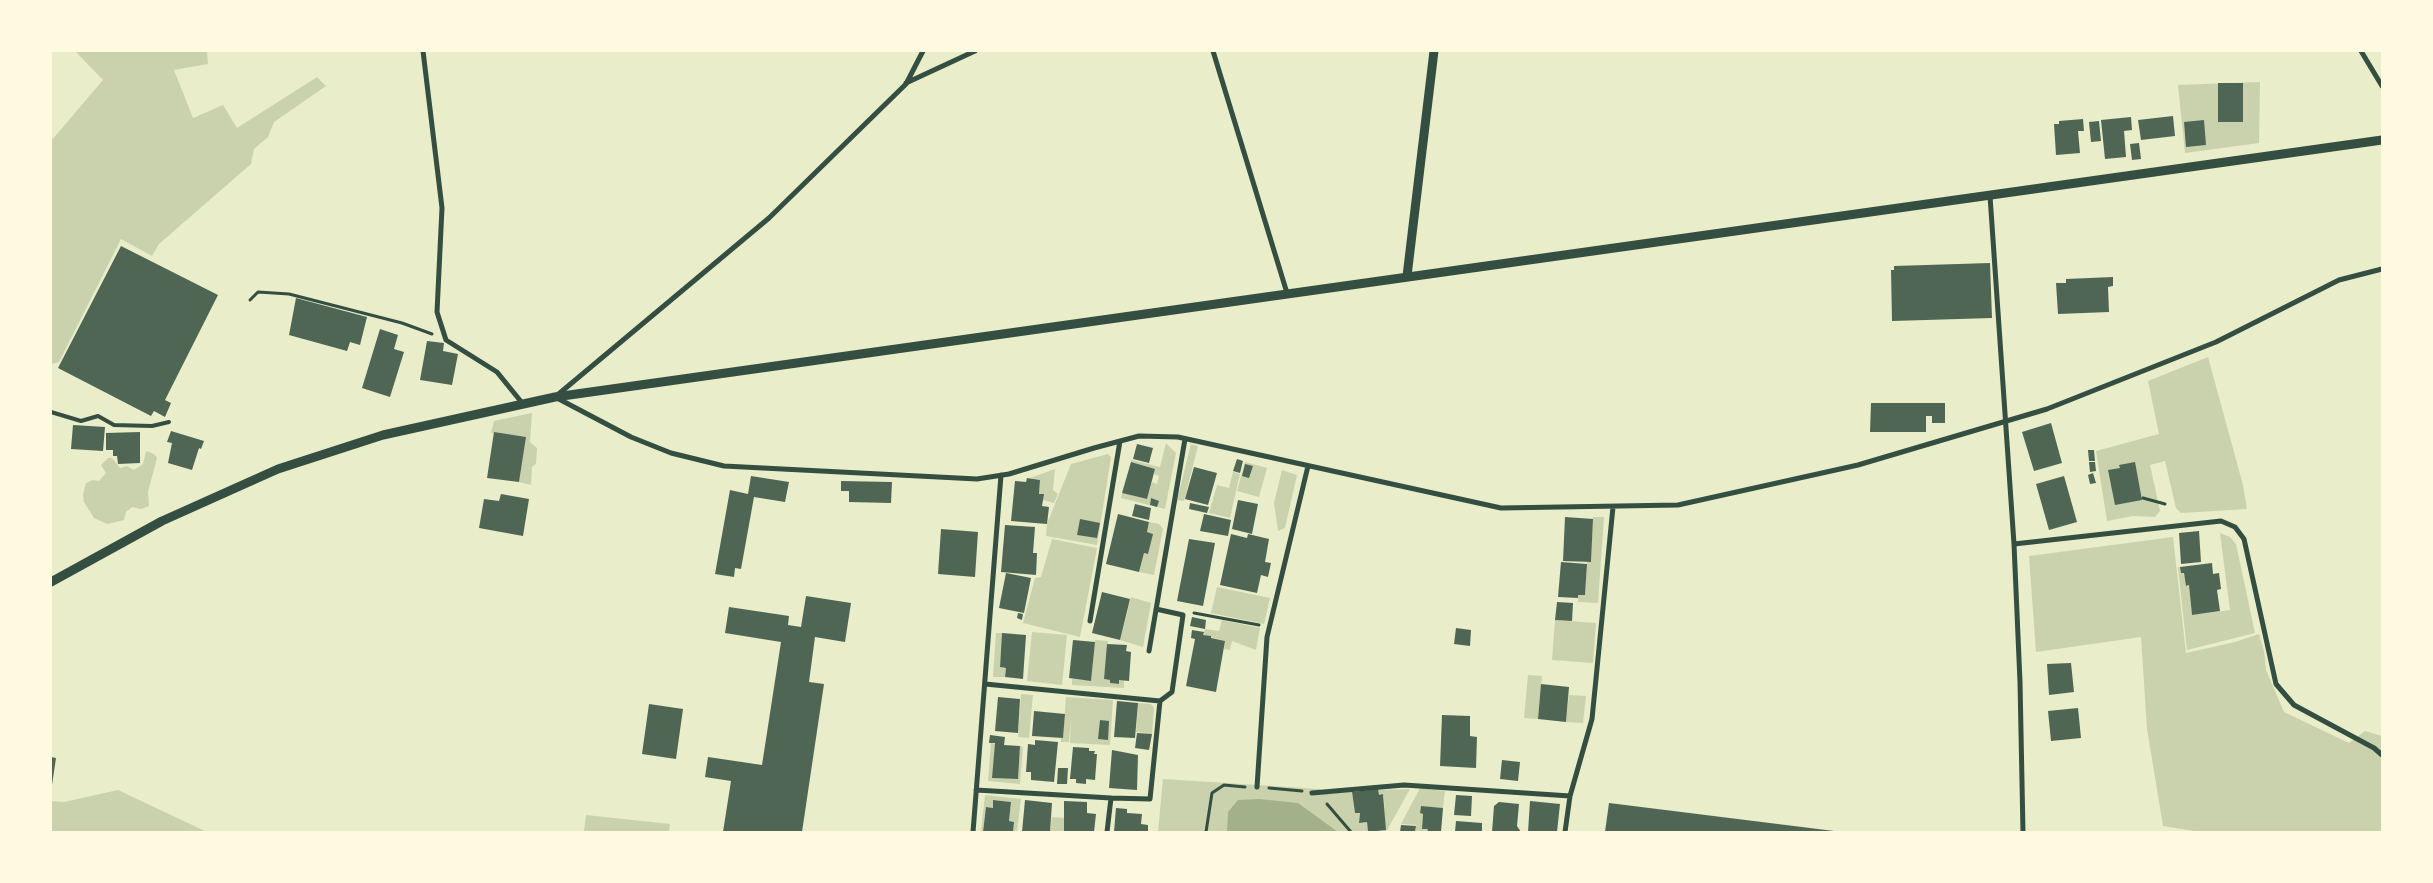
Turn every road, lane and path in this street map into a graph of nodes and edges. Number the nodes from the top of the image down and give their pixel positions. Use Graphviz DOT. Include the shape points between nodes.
graph roads {
  1 [pos="423,51"];
  2 [pos="923,51"];
  3 [pos="975,51"];
  4 [pos="1213,51"];
  5 [pos="1434,51"];
  6 [pos="2361,51"];
  7 [pos="906,84"];
  8 [pos="2382,86"];
  9 [pos="2382,140"];
  10 [pos="1990,196"];
  11 [pos="2382,269"];
  12 [pos="1407,276"];
  13 [pos="1287,293"];
  14 [pos="250,300"];
  15 [pos="446,340"];
  16 [pos="555,397"];
  17 [pos="523,404"];
  18 [pos="51,412"];
  19 [pos="169,422"];
  20 [pos="2006,423"];
  21 [pos="1185,439"];
  22 [pos="1120,441"];
  23 [pos="1308,466"];
  24 [pos="1001,475"];
  25 [pos="2143,498"];
  26 [pos="2165,504"];
  27 [pos="1613,507"];
  28 [pos="2014,544"];
  29 [pos="51,582"];
  30 [pos="1156,609"];
  31 [pos="1183,615"];
  32 [pos="1090,621"];
  33 [pos="1269,627"];
  34 [pos="1149,651"];
  35 [pos="985,684"];
  36 [pos="1160,701"];
  37 [pos="2382,755"];
  38 [pos="1257,787"];
  39 [pos="976,790"];
  40 [pos="1312,793"];
  41 [pos="1570,796"];
  42 [pos="1111,798"];
  43 [pos="973,832"];
  44 [pos="1108,832"];
  45 [pos="1206,832"];
  46 [pos="1351,832"];
  47 [pos="1565,832"];
  48 [pos="2023,832"];
  1 -- 15 [label="street" via="442,208 436,312"];
  2 -- 7 [label="street"];
  3 -- 7 [label="street"];
  4 -- 13 [label="street"];
  5 -- 12 [label="street"];
  6 -- 8 [label="street"];
  7 -- 16 [label="street" via="768,218"];
  9 -- 10 [label="street"];
  10 -- 12 [label="street"];
  10 -- 20 [label="street"];
  11 -- 20 [label="street" via="2339,280 2216,342"];
  12 -- 13 [label="street"];
  13 -- 16 [label="street"];
  14 -- 15 [label="path" via="258,292 289,294 402,323"];
  15 -- 17 [label="street" via="497,372"];
  16 -- 17 [label="street"];
  16 -- 24 [label="street" via="631,437 671,453 724,466 977,479"];
  17 -- 29 [label="street" via="383,435 278,469 162,522"];
  18 -- 19 [label="lane" via="81,421 98,416 114,425 142,426"];
  20 -- 27 [label="street" via="1858,466 1678,506"];
  20 -- 28 [label="street"];
  21 -- 22 [label="street" via="1139,436"];
  21 -- 23 [label="street"];
  21 -- 30 [label="street"];
  22 -- 24 [label="street"];
  22 -- 32 [label="street"];
  23 -- 27 [label="street" via="1501,508"];
  23 -- 33 [label="street"];
  24 -- 35 [label="street"];
  25 -- 26 [label="path"];
  27 -- 41 [label="street" via="1592,719"];
  28 -- 37 [label="street" via="2221,521 2235,527 2244,539 2276,684 2294,705"];
  28 -- 48 [label="street"];
  30 -- 31 [label="street"];
  30 -- 34 [label="street"];
  31 -- 33 [label="path" via="1184,611"];
  31 -- 36 [label="street" via="1172,692"];
  33 -- 38 [label="street"];
  35 -- 36 [label="street"];
  35 -- 39 [label="street"];
  36 -- 42 [label="street" via="1150,799"];
  38 -- 40 [label="path"];
  38 -- 45 [label="path" via="1224,785 1212,793"];
  39 -- 42 [label="street"];
  39 -- 43 [label="street"];
  40 -- 41 [label="street" via="1404,785"];
  40 -- 46 [label="path"];
  41 -- 47 [label="street"];
  42 -- 44 [label="street"];
}
